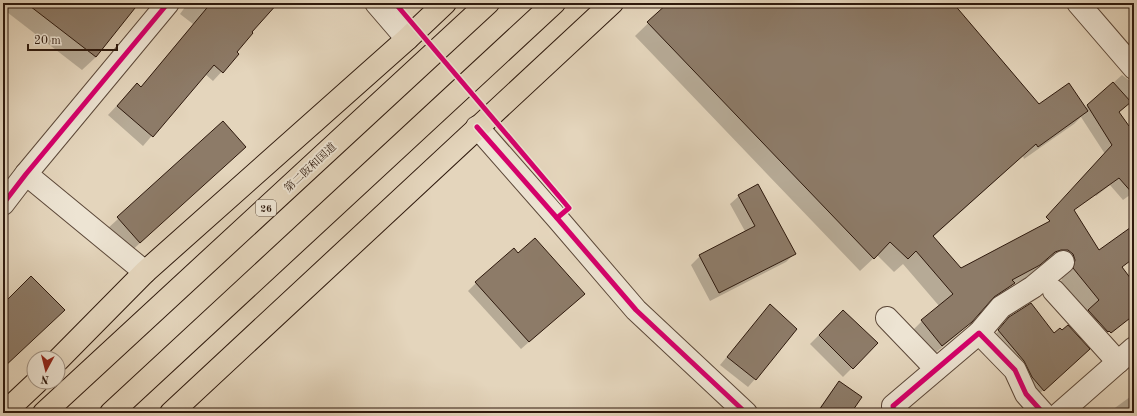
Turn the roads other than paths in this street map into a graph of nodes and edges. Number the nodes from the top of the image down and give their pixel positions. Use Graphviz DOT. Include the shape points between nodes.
graph roads {
  1 [pos="168,3"];
  2 [pos="376,3"];
  3 [pos="445,3"];
  4 [pos="488,3"];
  5 [pos="554,3"];
  6 [pos="612,3"];
  7 [pos="1078,3"];
  8 [pos="407,39"];
  9 [pos="1134,68"];
  10 [pos="477,127"];
  11 [pos="26,174"];
  12 [pos="3,204"];
  13 [pos="1063,262"];
  14 [pos="145,272"];
  15 [pos="1054,291"];
  16 [pos="887,318"];
  17 [pos="979,332"];
  18 [pos="1134,348"];
  19 [pos="66,352"];
  20 [pos="1118,362"];
  21 [pos="936,369"];
  22 [pos="28,390"];
  23 [pos="721,390"];
  24 [pos="4,413"];
  25 [pos="44,413"];
  26 [pos="111,413"];
  27 [pos="170,413"];
  28 [pos="720,413"];
  29 [pos="746,413"];
  30 [pos="894,413"];
  31 [pos="1043,413"];
  32 [pos="1060,413"];
  1 -- 11 [label="street"];
  2 -- 8 [label="street"];
  3 -- 8 [label="highway"];
  4 -- 25 [label="highway, 第二阪和国道 / 26"];
  5 -- 26 [label="highway"];
  6 -- 10 [label="highway"];
  7 -- 9 [label="street"];
  8 -- 14 [label="highway"];
  10 -- 23 [label="street" via="636,310"];
  10 -- 27 [label="highway"];
  11 -- 12 [label="street"];
  11 -- 14 [label="street"];
  13 -- 17 [label="street" via="1033,287 1002,307"];
  14 -- 19 [label="highway"];
  15 -- 20 [label="street"];
  16 -- 21 [label="street"];
  17 -- 21 [label="street"];
  17 -- 31 [label="street" via="1015,370 1026,394"];
  18 -- 20 [label="street"];
  20 -- 32 [label="street"];
  21 -- 30 [label="street" via="893,406"];
  22 -- 24 [label="highway"];
  23 -- 28 [label="street"];
  23 -- 29 [label="street"];
}
